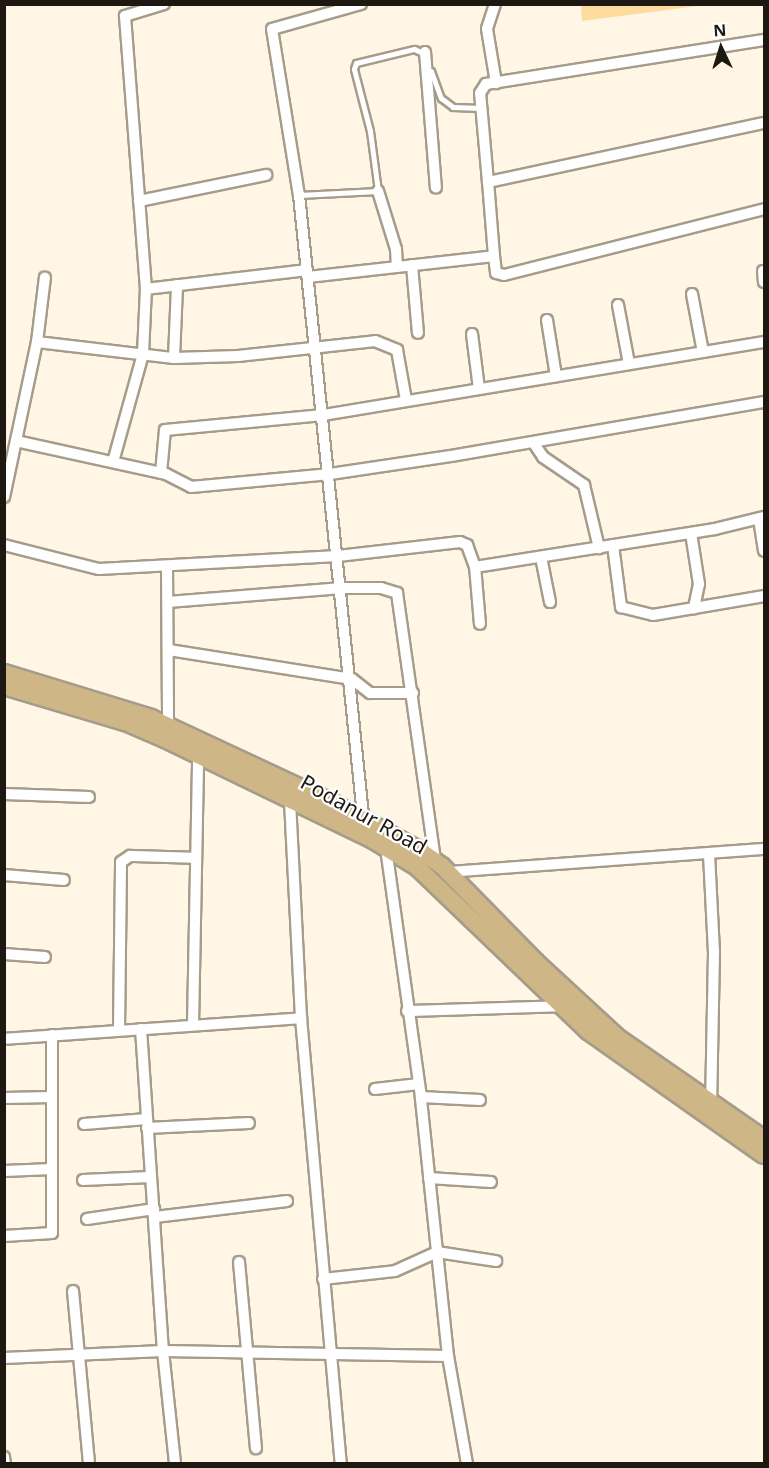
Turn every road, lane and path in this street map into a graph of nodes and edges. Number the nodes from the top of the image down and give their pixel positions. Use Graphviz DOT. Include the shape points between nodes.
graph roads {
  1 [pos="164,4"];
  2 [pos="361,4"];
  3 [pos="495,4"];
  4 [pos="765,40"];
  5 [pos="424,52"];
  6 [pos="496,83"];
  7 [pos="481,108"];
  8 [pos="765,123"];
  9 [pos="266,174"];
  10 [pos="488,182"];
  11 [pos="436,188"];
  12 [pos="378,190"];
  13 [pos="299,195"];
  14 [pos="139,201"];
  15 [pos="765,208"];
  16 [pos="494,256"];
  17 [pos="412,265"];
  18 [pos="397,267"];
  19 [pos="307,273"];
  20 [pos="45,277"];
  21 [pos="177,285"];
  22 [pos="146,289"];
  23 [pos="692,294"];
  24 [pos="618,304"];
  25 [pos="547,320"];
  26 [pos="418,333"];
  27 [pos="472,334"];
  28 [pos="37,342"];
  29 [pos="765,342"];
  30 [pos="316,349"];
  31 [pos="703,352"];
  32 [pos="143,354"];
  33 [pos="174,358"];
  34 [pos="628,364"];
  35 [pos="556,376"];
  36 [pos="479,388"];
  37 [pos="406,400"];
  38 [pos="765,402"];
  39 [pos="323,415"];
  40 [pos="16,441"];
  41 [pos="533,442"];
  42 [pos="113,462"];
  43 [pos="161,473"];
  44 [pos="330,474"];
  45 [pos="4,496"];
  46 [pos="762,518"];
  47 [pos="691,533"];
  48 [pos="4,545"];
  49 [pos="613,545"];
  50 [pos="599,548"];
  51 [pos="765,551"];
  52 [pos="339,556"];
  53 [pos="541,557"];
  54 [pos="475,566"];
  55 [pos="167,568"];
  56 [pos="342,588"];
  57 [pos="765,596"];
  58 [pos="168,602"];
  59 [pos="549,602"];
  60 [pos="694,608"];
  61 [pos="480,624"];
  62 [pos="169,650"];
  63 [pos="4,673"];
  64 [pos="352,680"];
  65 [pos="4,686"];
  66 [pos="413,693"];
  67 [pos="168,725"];
  68 [pos="198,755"];
  69 [pos="4,794"];
  70 [pos="89,797"];
  71 [pos="290,799"];
  72 [pos="363,827"];
  73 [pos="386,848"];
  74 [pos="765,849"];
  75 [pos="709,854"];
  76 [pos="196,858"];
  77 [pos="435,861"];
  78 [pos="448,872"];
  79 [pos="4,875"];
  80 [pos="64,880"];
  81 [pos="4,954"];
  82 [pos="45,957"];
  83 [pos="563,1006"];
  84 [pos="407,1011"];
  85 [pos="302,1018"];
  86 [pos="193,1025"];
  87 [pos="141,1029"];
  88 [pos="119,1030"];
  89 [pos="52,1035"];
  90 [pos="4,1039"];
  91 [pos="419,1084"];
  92 [pos="375,1089"];
  93 [pos="52,1097"];
  94 [pos="4,1098"];
  95 [pos="421,1098"];
  96 [pos="480,1100"];
  97 [pos="711,1103"];
  98 [pos="147,1123"];
  99 [pos="249,1123"];
  100 [pos="84,1124"];
  101 [pos="765,1139"];
  102 [pos="765,1155"];
  103 [pos="52,1169"];
  104 [pos="4,1171"];
  105 [pos="150,1177"];
  106 [pos="429,1178"];
  107 [pos="83,1180"];
  108 [pos="491,1182"];
  109 [pos="287,1201"];
  110 [pos="154,1213"];
  111 [pos="87,1219"];
  112 [pos="4,1236"];
  113 [pos="437,1252"];
  114 [pos="496,1261"];
  115 [pos="239,1262"];
  116 [pos="323,1279"];
  117 [pos="73,1290"];
  118 [pos="163,1351"];
  119 [pos="248,1353"];
  120 [pos="329,1354"];
  121 [pos="78,1355"];
  122 [pos="448,1356"];
  123 [pos="4,1358"];
  124 [pos="256,1448"];
  125 [pos="4,1457"];
  126 [pos="5,1464"];
  127 [pos="89,1464"];
  128 [pos="175,1464"];
  129 [pos="341,1464"];
  130 [pos="467,1464"];
  1 -- 14 [label="street" via="125,16"];
  2 -- 13 [label="street" via="272,29"];
  3 -- 6 [label="street" via="487,29"];
  4 -- 6 [label="street"];
  5 -- 7 [label="lane" via="441,98 453,107"];
  5 -- 11 [label="street"];
  5 -- 12 [label="lane" via="414,49 371,59 356,63 354,69 370,131"];
  6 -- 7 [label="street" via="482,87"];
  7 -- 10 [label="street"];
  8 -- 10 [label="street"];
  9 -- 14 [label="street"];
  10 -- 16 [label="street"];
  12 -- 13 [label="lane"];
  12 -- 18 [label="street" via="396,249"];
  13 -- 19 [label="street"];
  14 -- 22 [label="street"];
  15 -- 16 [label="street" via="504,275 496,273"];
  16 -- 17 [label="street"];
  17 -- 18 [label="street"];
  17 -- 26 [label="street"];
  18 -- 19 [label="street"];
  19 -- 21 [label="street"];
  19 -- 30 [label="street"];
  20 -- 28 [label="street"];
  21 -- 22 [label="street"];
  21 -- 33 [label="street"];
  22 -- 32 [label="street"];
  23 -- 31 [label="street"];
  24 -- 34 [label="street"];
  25 -- 35 [label="street"];
  27 -- 36 [label="street"];
  28 -- 32 [label="street"];
  28 -- 40 [label="street"];
  29 -- 31 [label="street"];
  30 -- 33 [label="street"];
  30 -- 37 [label="street" via="375,341 390,344 401,360"];
  30 -- 39 [label="street"];
  31 -- 34 [label="street"];
  32 -- 33 [label="street"];
  32 -- 42 [label="street"];
  34 -- 35 [label="street"];
  35 -- 36 [label="street"];
  36 -- 37 [label="street"];
  37 -- 39 [label="street"];
  38 -- 41 [label="street"];
  39 -- 43 [label="street" via="165,430"];
  39 -- 44 [label="street"];
  40 -- 42 [label="street"];
  40 -- 45 [label="street"];
  41 -- 44 [label="street"];
  41 -- 50 [label="street" via="543,457 584,486"];
  42 -- 43 [label="street"];
  43 -- 44 [label="street" via="191,487"];
  44 -- 52 [label="street"];
  46 -- 47 [label="street"];
  46 -- 51 [label="street"];
  47 -- 49 [label="street"];
  47 -- 60 [label="street" via="699,584"];
  48 -- 55 [label="street" via="99,569"];
  49 -- 50 [label="street"];
  49 -- 60 [label="street" via="621,607 653,615"];
  50 -- 53 [label="street"];
  52 -- 54 [label="street" via="460,542 467,545"];
  52 -- 55 [label="street"];
  52 -- 56 [label="street"];
  53 -- 54 [label="street"];
  53 -- 59 [label="street"];
  54 -- 61 [label="street"];
  55 -- 58 [label="street"];
  56 -- 58 [label="street"];
  56 -- 64 [label="street"];
  56 -- 66 [label="street" via="381,588 397,593"];
  57 -- 60 [label="street"];
  58 -- 62 [label="street"];
  62 -- 64 [label="street"];
  62 -- 67 [label="street"];
  63 -- 67 [label="main road"];
  64 -- 66 [label="street" via="370,693"];
  64 -- 72 [label="street"];
  65 -- 68 [label="main road, Podanur Road" via="125,722"];
  66 -- 77 [label="street"];
  67 -- 72 [label="main road"];
  68 -- 71 [label="main road, Podanur Road"];
  68 -- 76 [label="street"];
  69 -- 70 [label="street"];
  71 -- 72 [label="main road, Podanur Road"];
  71 -- 85 [label="street"];
  72 -- 73 [label="main road, Podanur Road"];
  72 -- 77 [label="main road"];
  73 -- 83 [label="main road, Podanur Road" via="441,886"];
  73 -- 84 [label="street"];
  74 -- 75 [label="street"];
  75 -- 78 [label="street"];
  75 -- 97 [label="street" via="714,952"];
  76 -- 86 [label="street"];
  76 -- 88 [label="street" via="130,856 121,862"];
  77 -- 78 [label="main road"];
  78 -- 97 [label="main road" via="617,1037"];
  79 -- 80 [label="street"];
  81 -- 82 [label="street"];
  83 -- 84 [label="street"];
  83 -- 102 [label="main road, Podanur Road" via="617,1054"];
  84 -- 91 [label="street"];
  85 -- 86 [label="street"];
  85 -- 116 [label="street"];
  86 -- 87 [label="street"];
  87 -- 88 [label="street"];
  87 -- 98 [label="street"];
  88 -- 89 [label="street"];
  89 -- 90 [label="street"];
  89 -- 93 [label="street"];
  91 -- 92 [label="street"];
  91 -- 95 [label="street"];
  93 -- 94 [label="street"];
  93 -- 103 [label="street"];
  95 -- 96 [label="street"];
  95 -- 106 [label="street"];
  97 -- 101 [label="main road"];
  98 -- 99 [label="street"];
  98 -- 100 [label="street"];
  98 -- 105 [label="street"];
  103 -- 104 [label="street"];
  103 -- 112 [label="street" via="52,1233"];
  105 -- 107 [label="street"];
  105 -- 110 [label="street"];
  106 -- 108 [label="street"];
  106 -- 113 [label="street"];
  109 -- 110 [label="street"];
  110 -- 111 [label="street"];
  110 -- 118 [label="street"];
  113 -- 114 [label="street"];
  113 -- 116 [label="street" via="395,1271"];
  113 -- 122 [label="street"];
  115 -- 119 [label="street"];
  116 -- 120 [label="street"];
  117 -- 121 [label="street"];
  118 -- 119 [label="street"];
  118 -- 121 [label="street"];
  118 -- 128 [label="street"];
  119 -- 120 [label="street"];
  119 -- 124 [label="street"];
  120 -- 122 [label="street"];
  120 -- 129 [label="street"];
  121 -- 123 [label="street"];
  121 -- 127 [label="street"];
  122 -- 130 [label="street"];
  125 -- 126 [label="street"];
}
